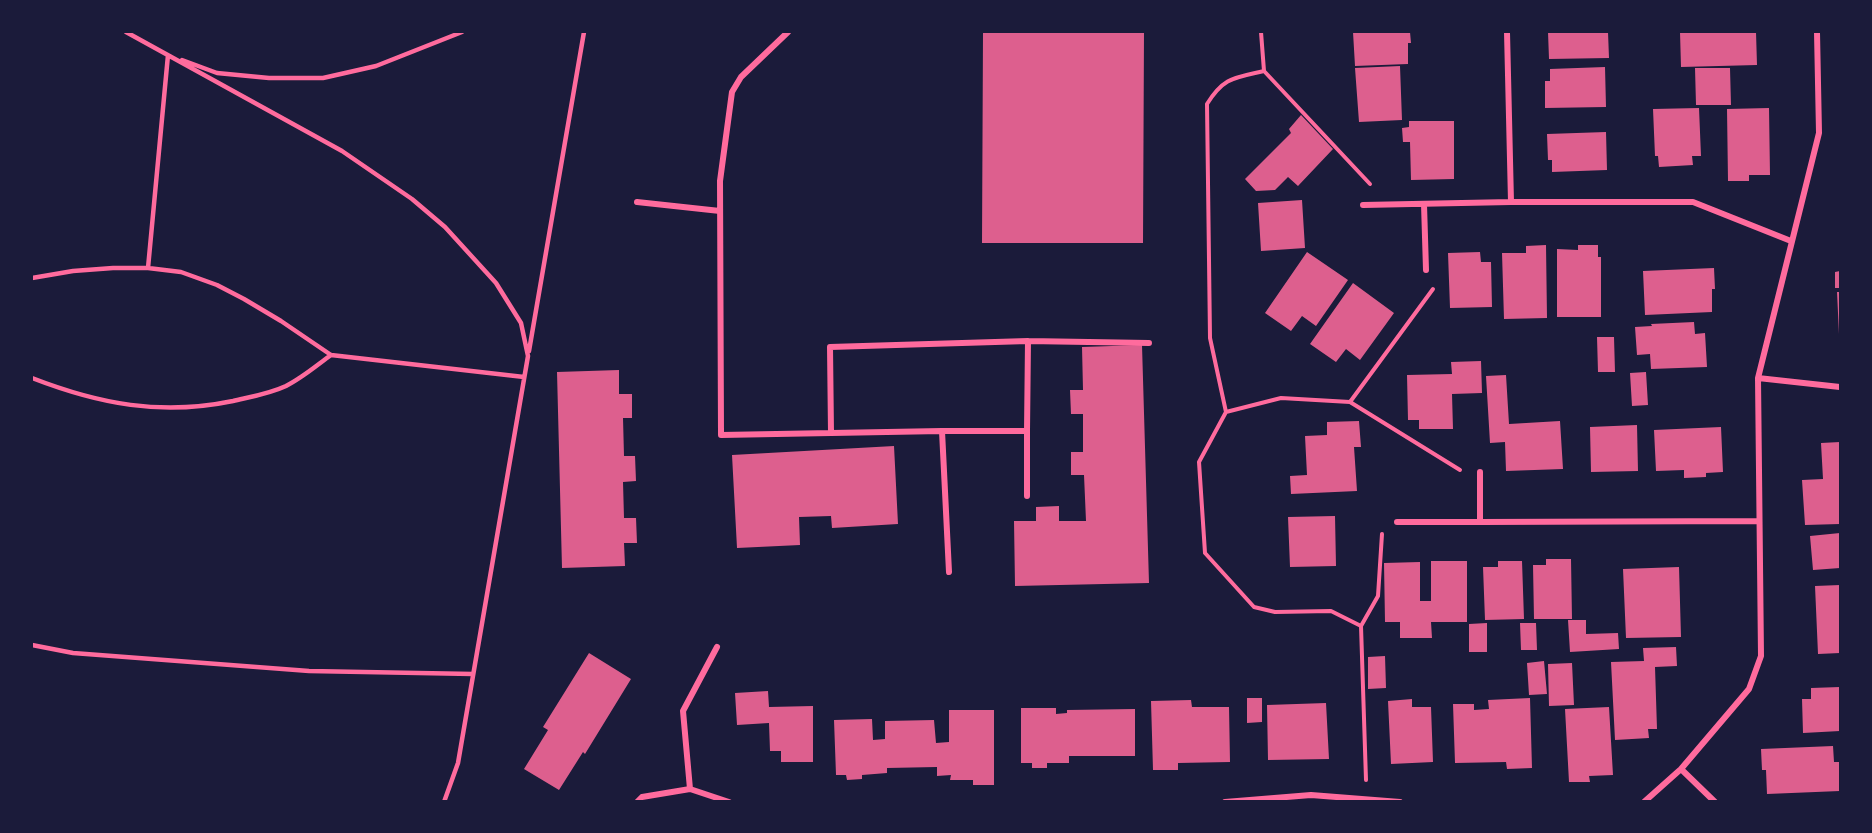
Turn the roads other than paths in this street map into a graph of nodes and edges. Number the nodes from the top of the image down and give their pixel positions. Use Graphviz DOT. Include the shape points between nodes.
graph roads {
  1 [pos="126,32"];
  2 [pos="462,32"];
  3 [pos="585,32"];
  4 [pos="788,32"];
  5 [pos="1507,32"];
  6 [pos="1816,32"];
  7 [pos="168,54"];
  8 [pos="637,202"];
  9 [pos="1511,202"];
  10 [pos="1424,204"];
  11 [pos="1363,205"];
  12 [pos="720,212"];
  13 [pos="1791,241"];
  14 [pos="148,267"];
  15 [pos="1426,270"];
  16 [pos="32,278"];
  17 [pos="1028,341"];
  18 [pos="1149,343"];
  19 [pos="331,355"];
  20 [pos="528,356"];
  21 [pos="524,377"];
  22 [pos="32,378"];
  23 [pos="1758,378"];
  24 [pos="1840,387"];
  25 [pos="942,431"];
  26 [pos="1027,431"];
  27 [pos="831,433"];
  28 [pos="1480,472"];
  29 [pos="1027,496"];
  30 [pos="1759,521"];
  31 [pos="1397,522"];
  32 [pos="1480,522"];
  33 [pos="949,572"];
  34 [pos="32,645"];
  35 [pos="717,647"];
  36 [pos="473,674"];
  37 [pos="1681,769"];
  38 [pos="690,789"];
  39 [pos="444,801"];
  40 [pos="638,801"];
  41 [pos="729,801"];
  42 [pos="1225,801"];
  43 [pos="1400,801"];
  44 [pos="1644,801"];
  45 [pos="1715,801"];
  1 -- 7 [label="lane"];
  2 -- 7 [label="lane" via="376,66 323,78 217,73"];
  3 -- 20 [label="lane"];
  4 -- 12 [label="street" via="741,77 732,92 720,181"];
  5 -- 9 [label="street"];
  6 -- 13 [label="street" via="1819,133"];
  7 -- 14 [label="lane"];
  7 -- 20 [label="lane" via="342,152 412,199 445,227 496,283 521,323"];
  8 -- 12 [label="street"];
  9 -- 10 [label="street"];
  9 -- 13 [label="street" via="1694,201"];
  10 -- 11 [label="street"];
  10 -- 15 [label="street"];
  12 -- 27 [label="street" via="721,435"];
  13 -- 23 [label="street"];
  14 -- 16 [label="lane" via="73,271"];
  14 -- 19 [label="lane" via="181,272 217,285"];
  17 -- 18 [label="street"];
  17 -- 26 [label="street"];
  17 -- 27 [label="street" via="830,347"];
  19 -- 21 [label="lane"];
  19 -- 22 [label="lane" via="284,387 186,408 112,403"];
  20 -- 21 [label="lane"];
  21 -- 36 [label="lane"];
  23 -- 24 [label="street"];
  23 -- 30 [label="street"];
  25 -- 26 [label="street"];
  25 -- 27 [label="street"];
  25 -- 33 [label="street"];
  26 -- 29 [label="street"];
  28 -- 32 [label="street"];
  30 -- 32 [label="street"];
  30 -- 37 [label="street" via="1761,656 1749,689"];
  31 -- 32 [label="street"];
  34 -- 36 [label="lane" via="73,652 309,671"];
  35 -- 38 [label="street" via="683,711"];
  36 -- 39 [label="lane" via="458,763"];
  37 -- 44 [label="street"];
  37 -- 45 [label="street"];
  38 -- 40 [label="street"];
  38 -- 41 [label="street"];
  42 -- 43 [label="street" via="1311,795"];
}
